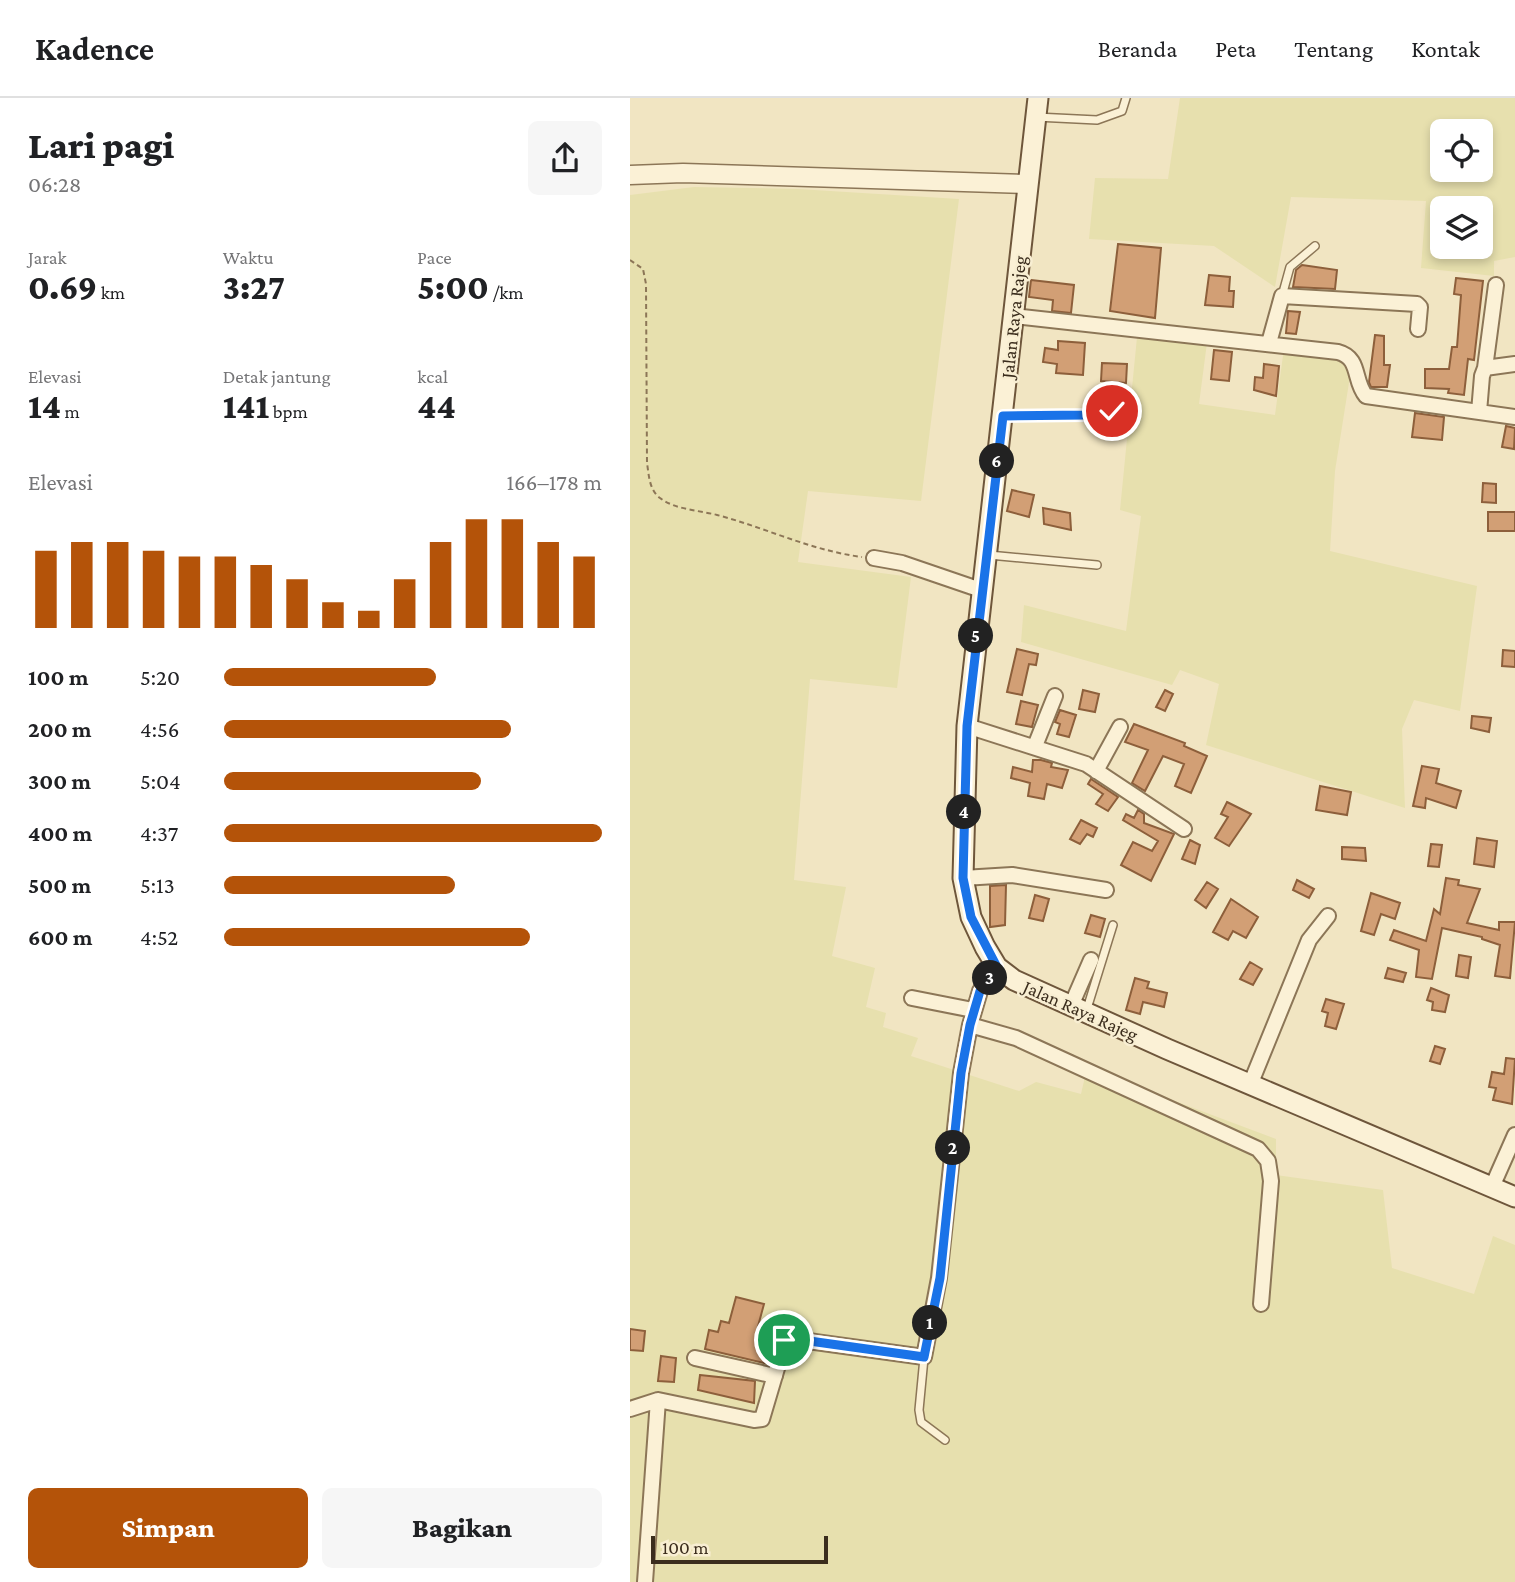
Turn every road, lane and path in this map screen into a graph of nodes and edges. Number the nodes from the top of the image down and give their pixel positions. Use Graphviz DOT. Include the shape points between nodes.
graph roads {
  1 [pos="1126,98"];
  2 [pos="1037,108"];
  3 [pos="630,175"];
  4 [pos="1027,184"];
  5 [pos="1315,247"];
  6 [pos="630,260"];
  7 [pos="1496,285"];
  8 [pos="1282,296"];
  9 [pos="1014,316"];
  10 [pos="1418,329"];
  11 [pos="1269,343"];
  12 [pos="1515,364"];
  13 [pos="1485,368"];
  14 [pos="1112,411"];
  15 [pos="1479,412"];
  16 [pos="1003,416"];
  17 [pos="1515,417"];
  18 [pos="985,554"];
  19 [pos="874,558"];
  20 [pos="1097,565"];
  21 [pos="981,590"];
  22 [pos="1055,696"];
  23 [pos="967,726"];
  24 [pos="1120,727"];
  25 [pos="1035,746"];
  26 [pos="1096,771"];
  27 [pos="1184,829"];
  28 [pos="963,878"];
  29 [pos="1106,890"];
  30 [pos="1328,916"];
  31 [pos="1113,925"];
  32 [pos="1091,960"];
  33 [pos="997,967"];
  34 [pos="912,998"];
  35 [pos="1079,1009"];
  36 [pos="973,1010"];
  37 [pos="970,1025"];
  38 [pos="1250,1084"];
  39 [pos="1515,1135"];
  40 [pos="1492,1187"];
  41 [pos="1515,1197"];
  42 [pos="1261,1304"];
  43 [pos="924,1357"];
  44 [pos="695,1358"];
  45 [pos="775,1376"];
  46 [pos="658,1400"];
  47 [pos="630,1409"];
  48 [pos="945,1440"];
  49 [pos="645,1582"];
  1 -- 2 [label="lane" via="1122,111 1097,120"];
  2 -- 4 [label="main road, Jalan Raya Rajeg"];
  3 -- 4 [label="street"];
  4 -- 9 [label="main road, Jalan Raya Rajeg"];
  5 -- 8 [label="lane" via="1290,267"];
  6 -- 19 [label="path" via="643,269 646,284 647,463 649,480 659,498 813,549"];
  7 -- 13 [label="street"];
  8 -- 10 [label="street" via="1417,304"];
  8 -- 11 [label="street"];
  9 -- 11 [label="street"];
  9 -- 16 [label="main road, Jalan Raya Rajeg"];
  11 -- 15 [label="street" via="1348,355 1366,396"];
  12 -- 13 [label="street"];
  13 -- 15 [label="street"];
  14 -- 16 [label="lane"];
  15 -- 17 [label="street"];
  16 -- 18 [label="main road, Jalan Raya Rajeg"];
  18 -- 20 [label="lane"];
  18 -- 21 [label="main road, Jalan Raya Rajeg"];
  19 -- 21 [label="street"];
  21 -- 23 [label="main road, Jalan Raya Rajeg"];
  22 -- 25 [label="street"];
  23 -- 25 [label="street"];
  23 -- 28 [label="main road, Jalan Raya Rajeg"];
  24 -- 26 [label="street"];
  25 -- 26 [label="street"];
  26 -- 27 [label="street"];
  28 -- 29 [label="street" via="1013,876"];
  28 -- 33 [label="main road, Jalan Raya Rajeg" via="971,917"];
  30 -- 38 [label="street" via="1308,940"];
  31 -- 35 [label="lane"];
  32 -- 35 [label="street"];
  33 -- 35 [label="main road, Jalan Raya Rajeg" via="1014,980"];
  33 -- 36 [label="street"];
  34 -- 36 [label="street"];
  35 -- 38 [label="main road, Jalan Raya Rajeg"];
  36 -- 37 [label="street"];
  37 -- 42 [label="street" via="1016,1038 1258,1149 1268,1161 1271,1181"];
  37 -- 43 [label="street" via="940,1278"];
  38 -- 40 [label="main road, Jalan Raya Rajeg"];
  39 -- 40 [label="street"];
  40 -- 41 [label="main road, Jalan Raya Rajeg"];
  43 -- 45 [label="street" via="786,1338"];
  43 -- 48 [label="lane" via="921,1422"];
  44 -- 45 [label="street"];
  45 -- 46 [label="street" via="766,1414 758,1420"];
  46 -- 47 [label="street"];
  46 -- 49 [label="street"];
}
